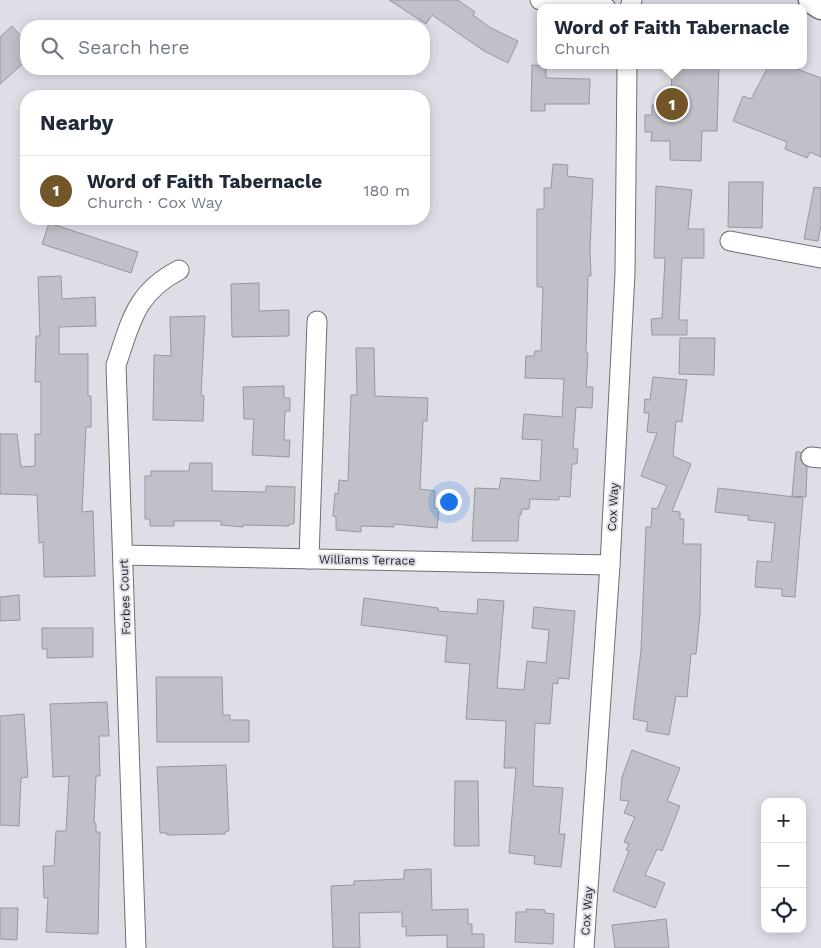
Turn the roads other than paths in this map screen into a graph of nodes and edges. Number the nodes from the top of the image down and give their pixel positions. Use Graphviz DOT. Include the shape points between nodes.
graph roads {
  1 [pos="540,0"];
  2 [pos="812,0"];
  3 [pos="573,4"];
  4 [pos="821,6"];
  5 [pos="627,69"];
  6 [pos="730,241"];
  7 [pos="821,258"];
  8 [pos="179,270"];
  9 [pos="317,321"];
  10 [pos="123,555"];
  11 [pos="309,559"];
  12 [pos="610,565"];
  13 [pos="136,948"];
  14 [pos="584,948"];
  1 -- 3 [label="street"];
  2 -- 4 [label="main road"];
  5 -- 12 [label="street, Cox Way" via="625,273"];
  6 -- 7 [label="street"];
  8 -- 10 [label="street, Forbes Court" via="159,280 136,308 116,365"];
  9 -- 11 [label="street"];
  10 -- 11 [label="street, Williams Terrace"];
  10 -- 13 [label="street, Forbes Court"];
  11 -- 12 [label="street, Williams Terrace"];
  12 -- 14 [label="street, Cox Way"];
}
